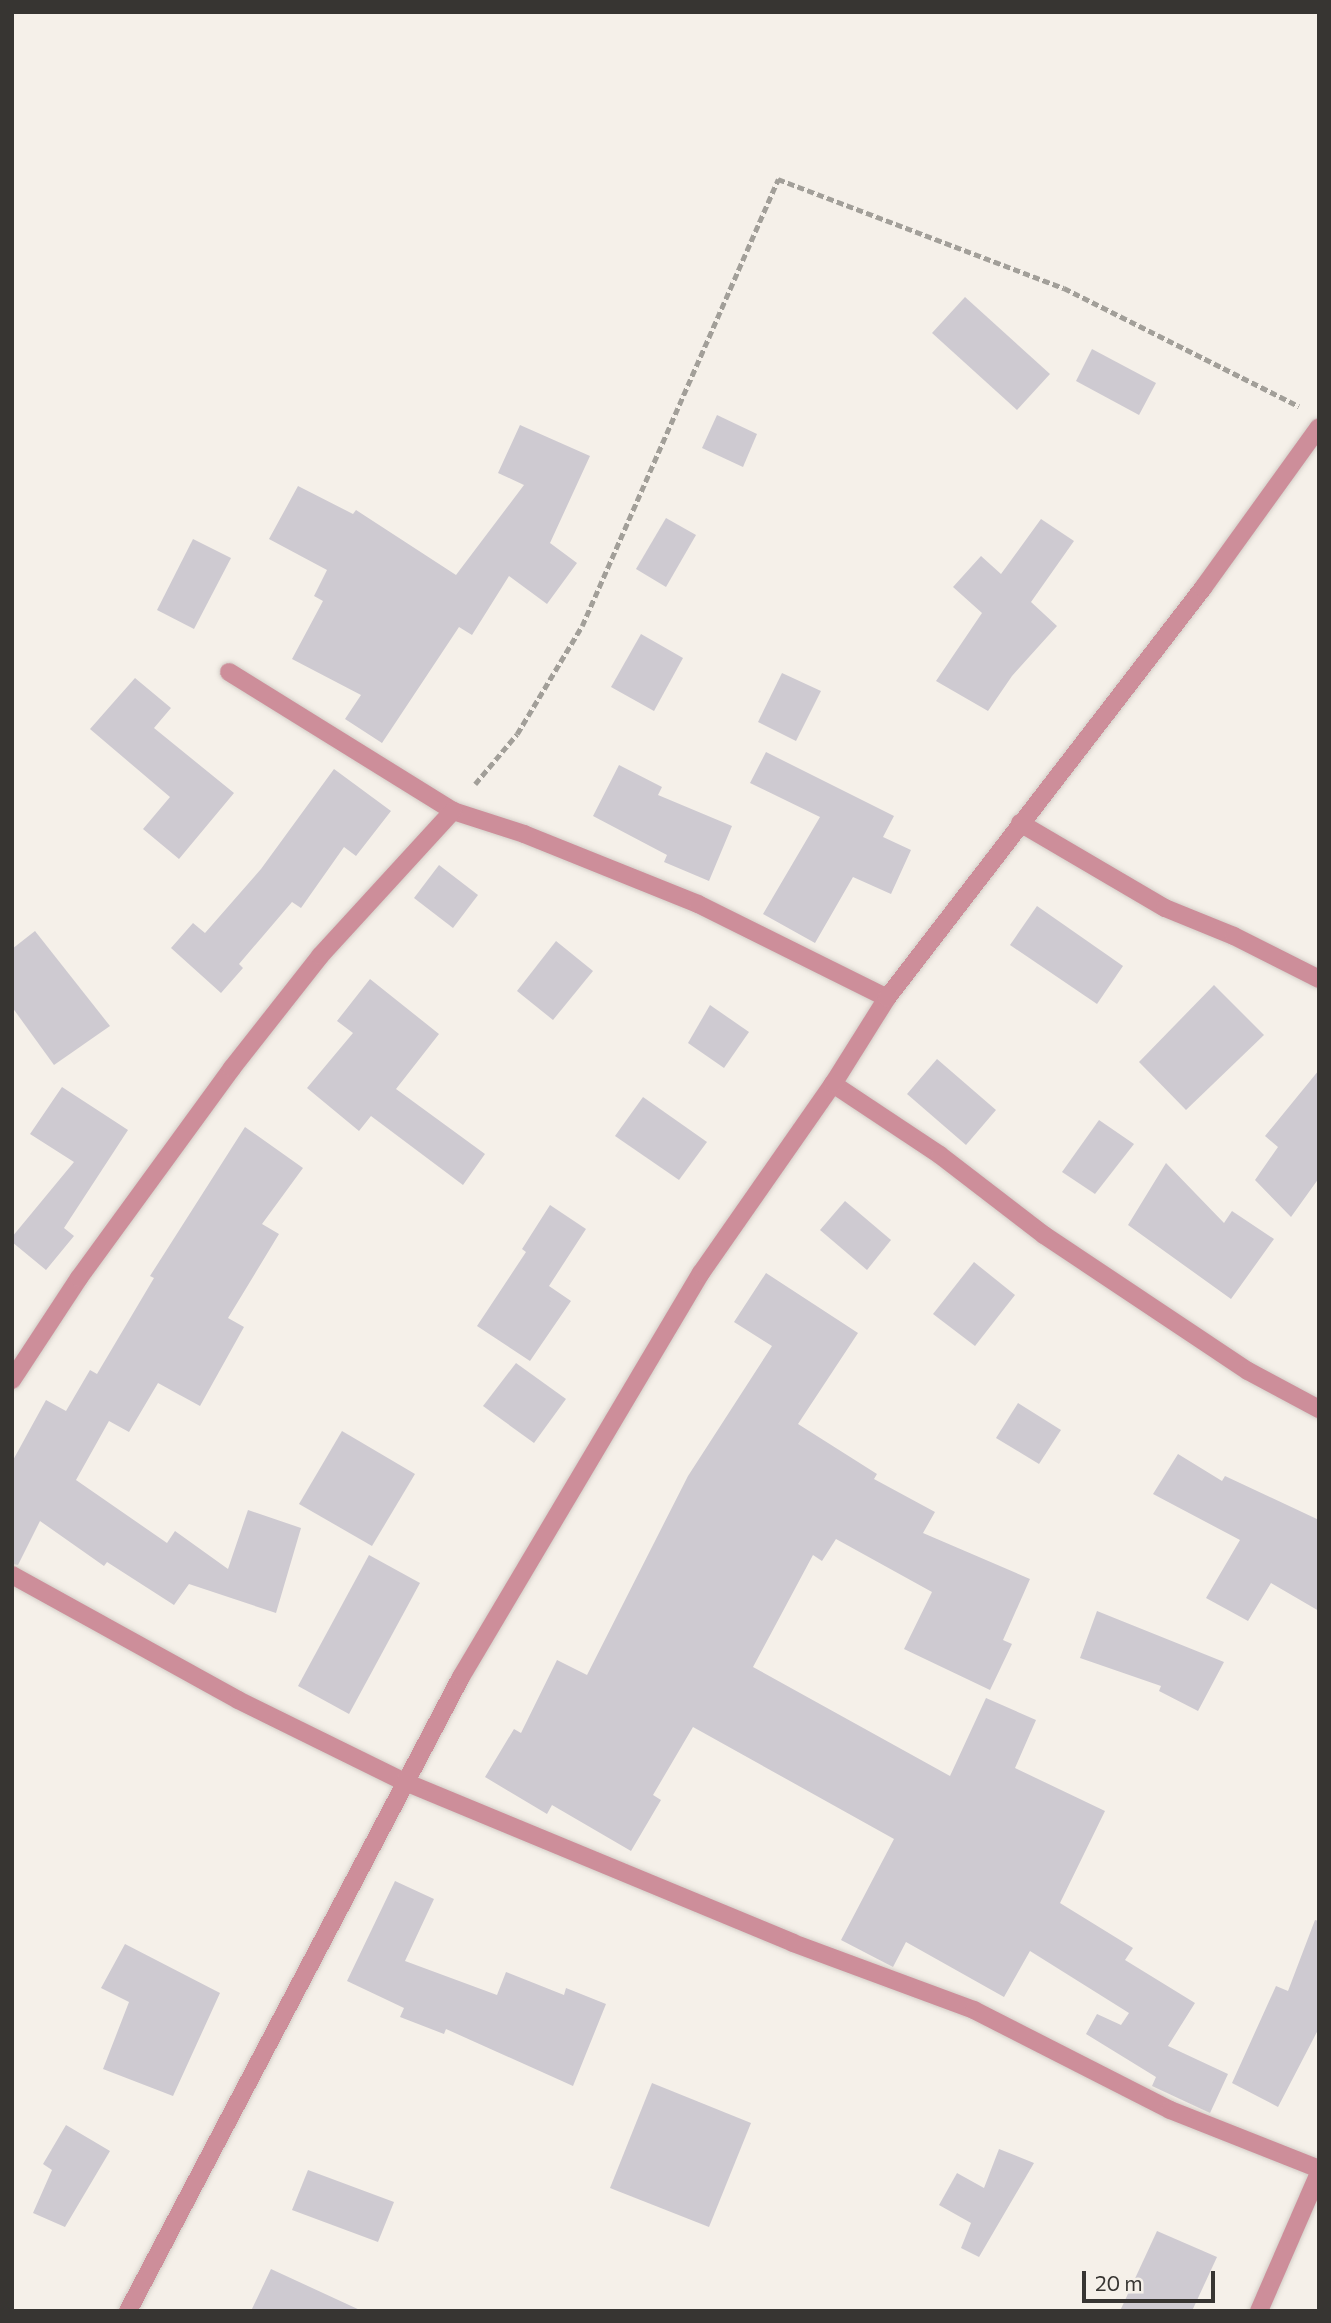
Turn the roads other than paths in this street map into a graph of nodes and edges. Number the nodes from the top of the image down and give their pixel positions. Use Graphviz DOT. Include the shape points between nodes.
graph roads {
  1 [pos="1319,427"];
  2 [pos="229,672"];
  3 [pos="453,811"];
  4 [pos="1020,823"];
  5 [pos="1319,979"];
  6 [pos="887,998"];
  7 [pos="833,1084"];
  8 [pos="12,1380"];
  9 [pos="1319,1409"];
  10 [pos="12,1576"];
  11 [pos="405,1782"];
  12 [pos="1319,2171"];
  13 [pos="128,2311"];
  14 [pos="1259,2311"];
  1 -- 4 [label="street" via="1203,587"];
  2 -- 3 [label="street"];
  3 -- 6 [label="street" via="524,834 698,904"];
  3 -- 8 [label="street" via="320,956 232,1068 79,1278"];
  4 -- 5 [label="street" via="1153,902"];
  4 -- 6 [label="street"];
  6 -- 7 [label="street"];
  7 -- 9 [label="street" via="1140,1300 1248,1371"];
  7 -- 11 [label="street" via="701,1273 606,1426"];
  10 -- 11 [label="street" via="238,1700"];
  11 -- 12 [label="street" via="781,1938 974,2010 1170,2110"];
  11 -- 13 [label="street"];
  12 -- 14 [label="street"];
}
